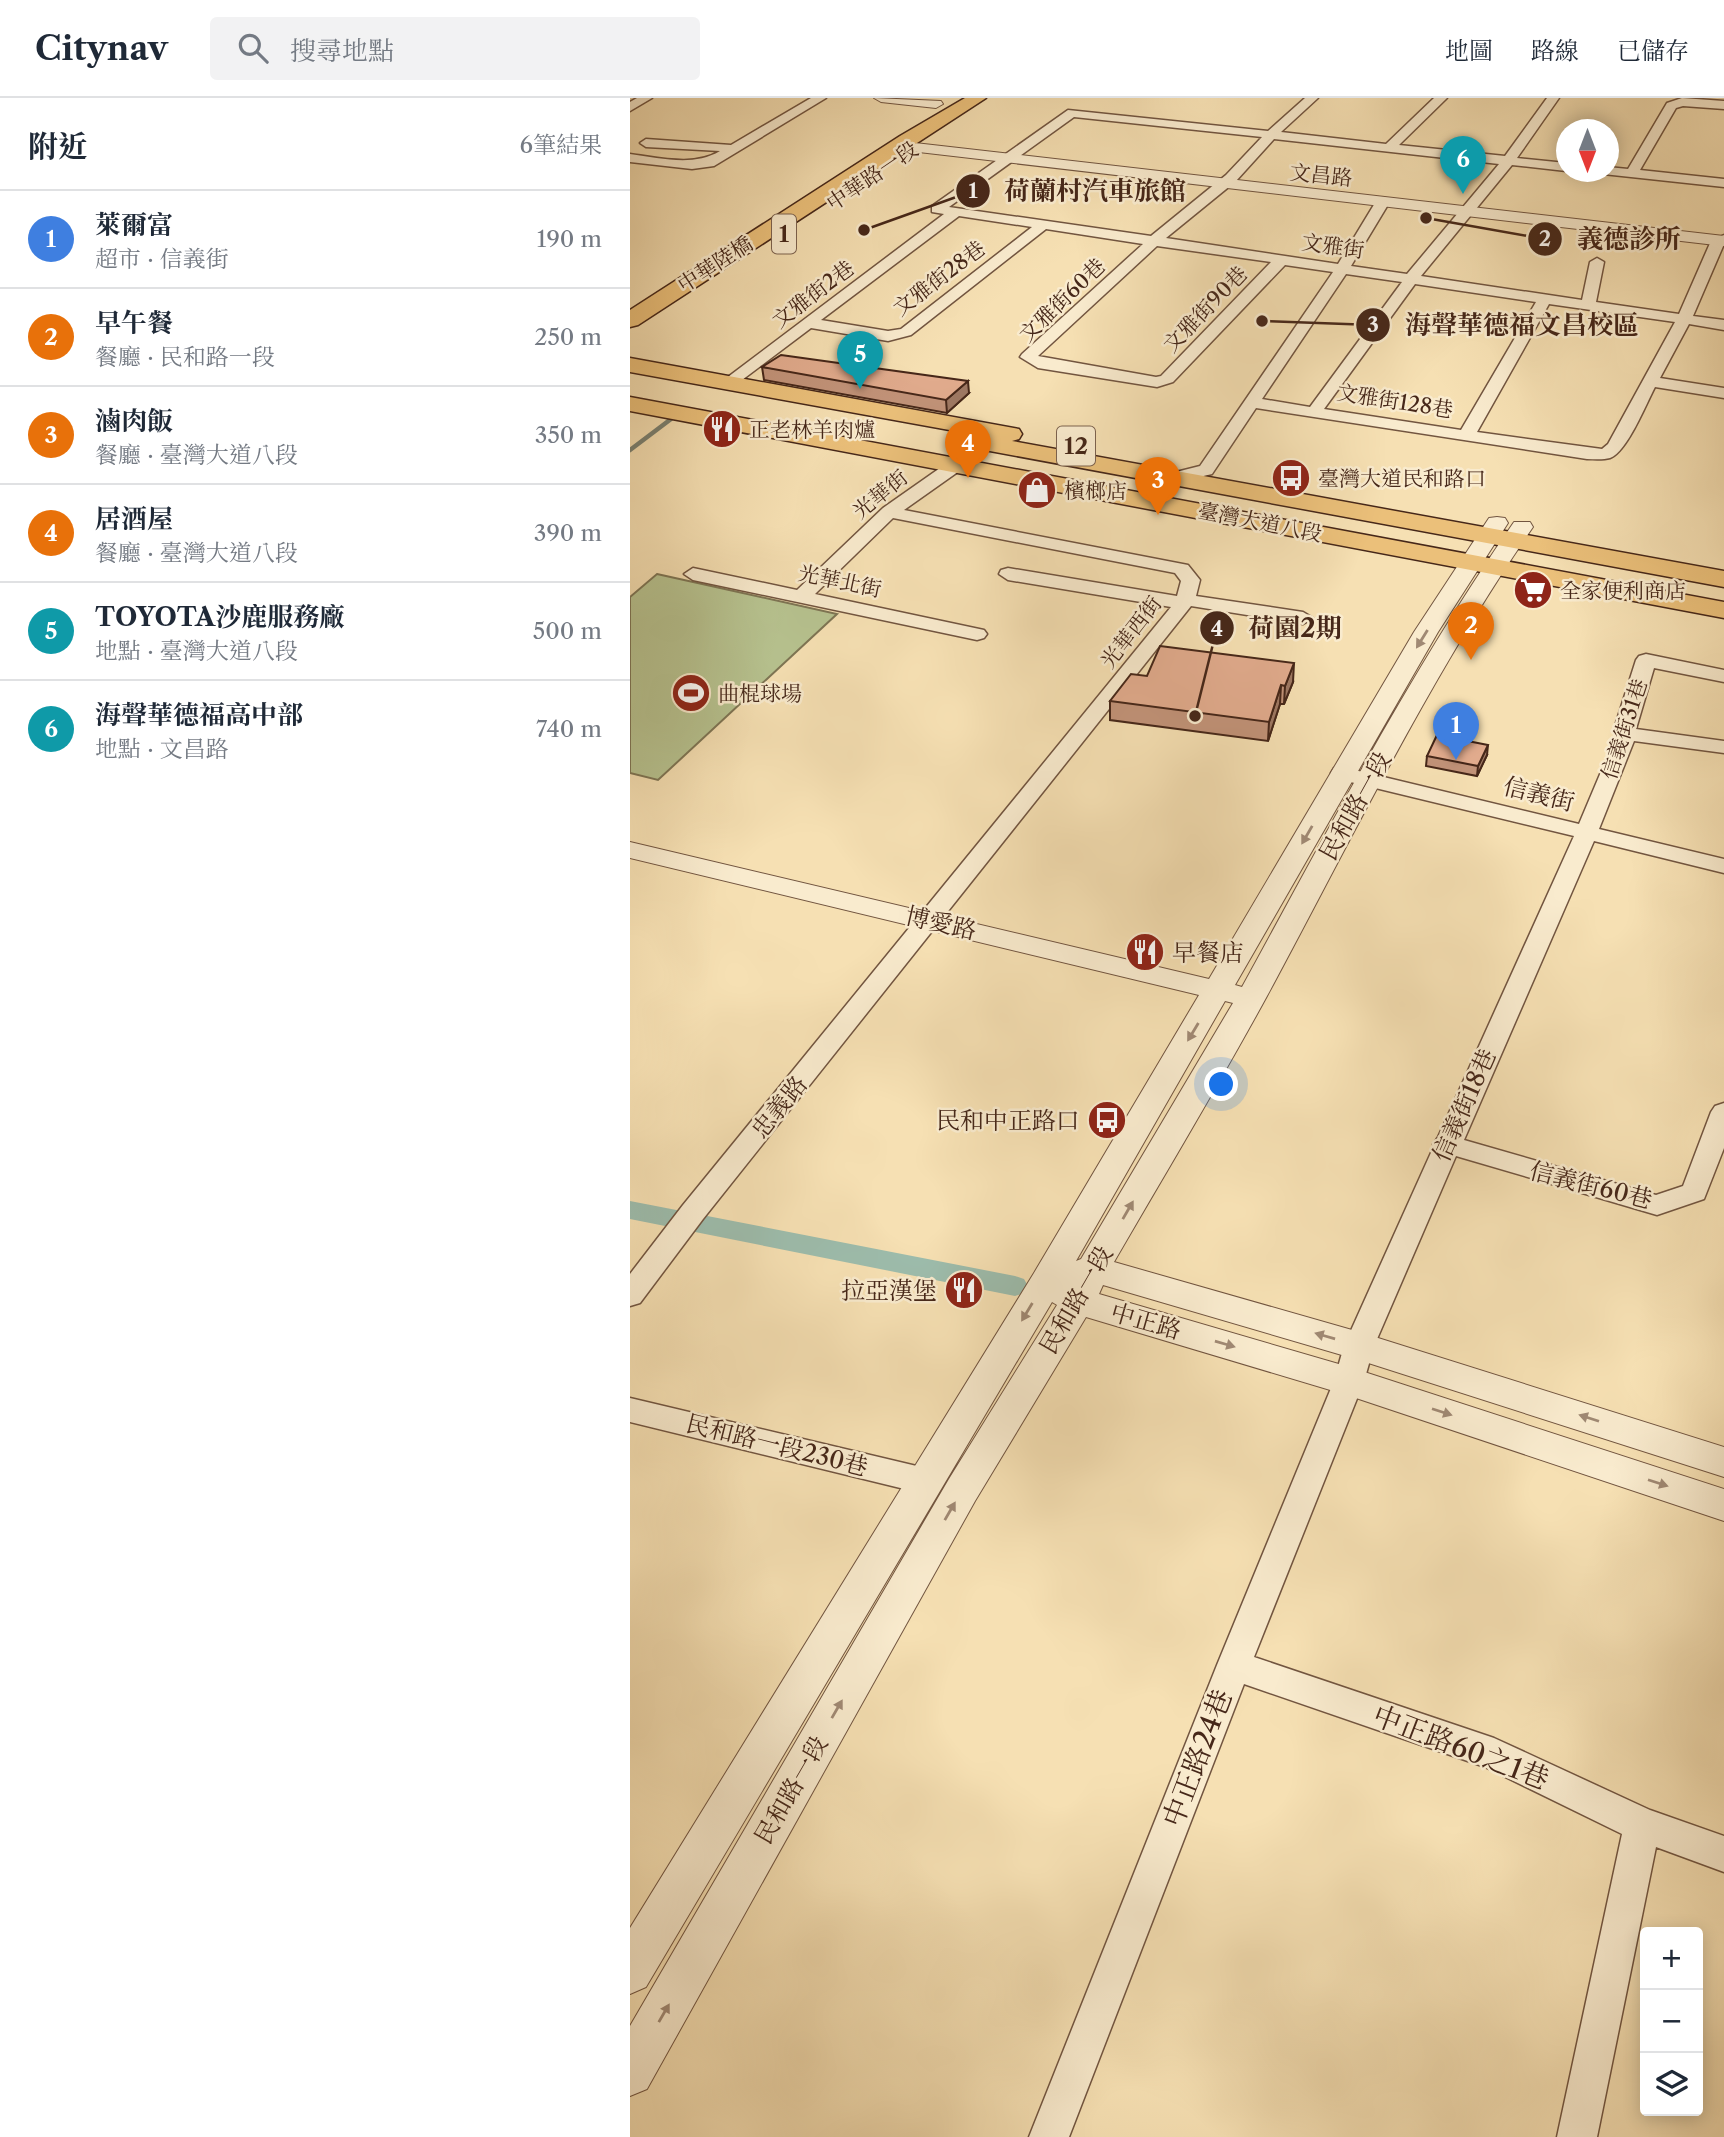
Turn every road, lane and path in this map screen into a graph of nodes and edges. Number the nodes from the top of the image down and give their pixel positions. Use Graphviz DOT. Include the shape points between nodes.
graph roads {
  1 [pos="646,98"];
  2 [pos="820,98"];
  3 [pos="881,98"];
  4 [pos="977,98"];
  5 [pos="1312,98"];
  6 [pos="1441,98"];
  7 [pos="1553,98"];
  8 [pos="941,101"];
  9 [pos="1110,104"];
  10 [pos="1724,104"];
  11 [pos="630,107"];
  12 [pos="1095,116"];
  13 [pos="907,123"];
  14 [pos="885,131"];
  15 [pos="1272,134"];
  16 [pos="924,139"];
  17 [pos="630,142"];
  18 [pos="1390,147"];
  19 [pos="734,149"];
  20 [pos="1011,156"];
  21 [pos="630,158"];
  22 [pos="1509,160"];
  23 [pos="863,161"];
  24 [pos="709,163"];
  25 [pos="1556,166"];
  26 [pos="1619,172"];
  27 [pos="1632,173"];
  28 [pos="1227,181"];
  29 [pos="1724,183"];
  30 [pos="1382,203"];
  31 [pos="1467,210"];
  32 [pos="956,212"];
  33 [pos="1043,225"];
  34 [pos="1723,239"];
  35 [pos="1154,241"];
  36 [pos="1281,260"];
  37 [pos="1597,262"];
  38 [pos="1342,269"];
  39 [pos="1411,279"];
  40 [pos="1545,299"];
  41 [pos="630,304"];
  42 [pos="1588,305"];
  43 [pos="1684,319"];
  44 [pos="630,320"];
  45 [pos="810,323"];
  46 [pos="1724,325"];
  47 [pos="630,336"];
  48 [pos="630,366"];
  49 [pos="630,378"];
  50 [pos="1157,382"];
  51 [pos="1652,382"];
  52 [pos="728,383"];
  53 [pos="630,391"];
  54 [pos="1724,393"];
  55 [pos="1253,403"];
  56 [pos="630,404"];
  57 [pos="1314,412"];
  58 [pos="1466,436"];
  59 [pos="974,448"];
  60 [pos="1206,470"];
  61 [pos="1174,478"];
  62 [pos="889,512"];
  63 [pos="1497,545"];
  64 [pos="1724,564"];
  65 [pos="693,574"];
  66 [pos="1008,574"];
  67 [pos="1724,579"];
  68 [pos="1724,594"];
  69 [pos="801,597"];
  70 [pos="1185,602"];
  71 [pos="1724,610"];
  72 [pos="1303,618"];
  73 [pos="977,634"];
  74 [pos="1724,676"];
  75 [pos="1626,734"];
  76 [pos="1724,747"];
  77 [pos="1355,776"];
  78 [pos="1586,832"];
  79 [pos="630,850"];
  80 [pos="1724,866"];
  81 [pos="931,920"];
  82 [pos="1218,991"];
  83 [pos="1251,998"];
  84 [pos="1724,1112"];
  85 [pos="1446,1144"];
  86 [pos="1046,1282"];
  87 [pos="1086,1285"];
  88 [pos="630,1295"];
  89 [pos="1359,1346"];
  90 [pos="1349,1381"];
  91 [pos="630,1410"];
  92 [pos="1724,1462"];
  93 [pos="925,1481"];
  94 [pos="1724,1505"];
  95 [pos="1234,1665"];
  96 [pos="1642,1825"];
  97 [pos="1724,1854"];
  98 [pos="630,1971"];
  99 [pos="630,2072"];
  100 [pos="1049,2137"];
  101 [pos="1577,2137"];
  1 -- 11 [label="street"];
  2 -- 19 [label="street"];
  3 -- 8 [label="street"];
  4 -- 16 [label="main road, 中華路一段 / 1"];
  5 -- 15 [label="street"];
  6 -- 18 [label="street"];
  7 -- 22 [label="street"];
  8 -- 13 [label="main road, 中華路一段 / 1"];
  9 -- 12 [label="street"];
  10 -- 27 [label="street" via="1682,102 1671,106"];
  12 -- 15 [label="street"];
  12 -- 20 [label="street" via="1072,113"];
  13 -- 14 [label="main road, 中華路一段 / 1"];
  13 -- 23 [label="main road, 中華路一段 / 1"];
  15 -- 18 [label="street"];
  15 -- 28 [label="street"];
  16 -- 20 [label="street, 文昌路"];
  16 -- 23 [label="main road, 中華路一段 / 1"];
  16 -- 47 [label="main road, 中華路一段 / 1"];
  17 -- 19 [label="street"];
  18 -- 22 [label="street"];
  19 -- 24 [label="street"];
  20 -- 28 [label="street, 文昌路"];
  20 -- 32 [label="street, 文雅街" via="937,209"];
  21 -- 24 [label="street"];
  22 -- 25 [label="street"];
  22 -- 31 [label="street"];
  23 -- 41 [label="main road, 中華陸橋 / 1"];
  23 -- 44 [label="main road, 中華陸橋 / 1"];
  26 -- 27 [label="street"];
  27 -- 29 [label="street"];
  28 -- 30 [label="street, 文昌路"];
  28 -- 31 [label="street, 文昌路"];
  28 -- 35 [label="street"];
  30 -- 31 [label="street, 文昌路"];
  30 -- 38 [label="street"];
  31 -- 34 [label="street, 文昌路"];
  31 -- 39 [label="street"];
  32 -- 33 [label="street, 文雅街"];
  32 -- 45 [label="street, 文雅街2巷"];
  33 -- 35 [label="street, 文雅街"];
  33 -- 45 [label="street, 文雅街28巷" via="906,332 888,336"];
  34 -- 43 [label="street"];
  35 -- 36 [label="street, 文雅街"];
  35 -- 50 [label="street, 文雅街60巷" via="1028,357 1038,363"];
  36 -- 38 [label="street, 文雅街"];
  36 -- 50 [label="street, 文雅街90巷" via="1167,379"];
  37 -- 42 [label="street"];
  38 -- 39 [label="street, 文雅街"];
  38 -- 55 [label="street"];
  39 -- 40 [label="street, 文雅街"];
  39 -- 57 [label="street, 文雅街128巷"];
  40 -- 42 [label="street, 文雅街"];
  40 -- 58 [label="street"];
  42 -- 43 [label="street, 文雅街"];
  43 -- 46 [label="street, 文雅街"];
  43 -- 51 [label="street"];
  45 -- 52 [label="street, 文雅街2巷"];
  48 -- 52 [label="main road, 臺灣大道八段 / 12"];
  49 -- 59 [label="main road, 臺灣大道八段 / 12"];
  51 -- 54 [label="street"];
  51 -- 58 [label="street, 文雅街128巷" via="1615,447 1606,454"];
  52 -- 59 [label="main road, 臺灣大道八段 / 12"];
  53 -- 59 [label="main road, 臺灣大道八段 / 12"];
  55 -- 57 [label="street"];
  55 -- 60 [label="street"];
  56 -- 59 [label="main road, 臺灣大道八段 / 12"];
  57 -- 58 [label="street, 文雅街128巷"];
  59 -- 60 [label="main road, 臺灣大道八段 / 12"];
  59 -- 61 [label="main road, 臺灣大道八段 / 12"];
  59 -- 62 [label="street, 光華街"];
  59 -- 63 [label="main road, 臺灣大道八段 / 12"];
  60 -- 61 [label="street"];
  60 -- 63 [label="main road, 臺灣大道八段 / 12"];
  61 -- 63 [label="main road, 臺灣大道八段 / 12"];
  62 -- 69 [label="street, 光華街"];
  62 -- 70 [label="street, 光華西街" via="1181,569 1191,580"];
  63 -- 64 [label="main road, 臺灣大道八段 / 12"];
  63 -- 67 [label="main road, 臺灣大道八段 / 12"];
  63 -- 68 [label="main road, 臺灣大道八段 / 12"];
  63 -- 71 [label="main road, 臺灣大道八段 / 12"];
  63 -- 77 [label="street, 民和路一段"];
  65 -- 69 [label="street, 光華北街"];
  66 -- 70 [label="street"];
  69 -- 73 [label="street, 光華北街"];
  70 -- 72 [label="street"];
  70 -- 81 [label="street, 光華西街"];
  74 -- 75 [label="street, 信義街31巷" via="1646,660"];
  75 -- 76 [label="street"];
  75 -- 78 [label="street, 信義街31巷"];
  77 -- 78 [label="street, 信義街"];
  77 -- 82 [label="street, 民和路一段, one-way"];
  77 -- 83 [label="street, 民和路一段"];
  78 -- 80 [label="street, 信義街"];
  78 -- 85 [label="street, 信義街18巷"];
  79 -- 81 [label="street, 博愛路"];
  81 -- 82 [label="street, 博愛路"];
  81 -- 88 [label="street, 忠義路"];
  82 -- 83 [label="street, 博愛路"];
  82 -- 86 [label="street, 民和路一段, one-way"];
  87 -- 83 [label="street, 民和路一段, one-way"];
  84 -- 85 [label="street, 信義街60巷" via="1695,1192 1657,1205"];
  85 -- 89 [label="street, 信義街18巷"];
  86 -- 87 [label="street, 中正路"];
  86 -- 93 [label="street, 民和路一段, one-way"];
  89 -- 87 [label="street, 中正路, one-way"];
  87 -- 90 [label="street, 中正路, one-way"];
  99 -- 87 [label="street, 民和路一段, one-way" via="962,1490"];
  89 -- 90 [label="street, 信義街18巷"];
  92 -- 89 [label="street, 中正路, one-way"];
  90 -- 94 [label="street, 中正路, one-way"];
  90 -- 95 [label="street, 中正路24巷"];
  91 -- 93 [label="street, 民和路一段230巷"];
  93 -- 98 [label="street, 民和路一段"];
  95 -- 96 [label="street, 中正路60之1巷" via="1494,1754"];
  95 -- 100 [label="street, 中正路24巷"];
  96 -- 97 [label="street, 中正路60之1巷"];
  96 -- 101 [label="street"];
}
